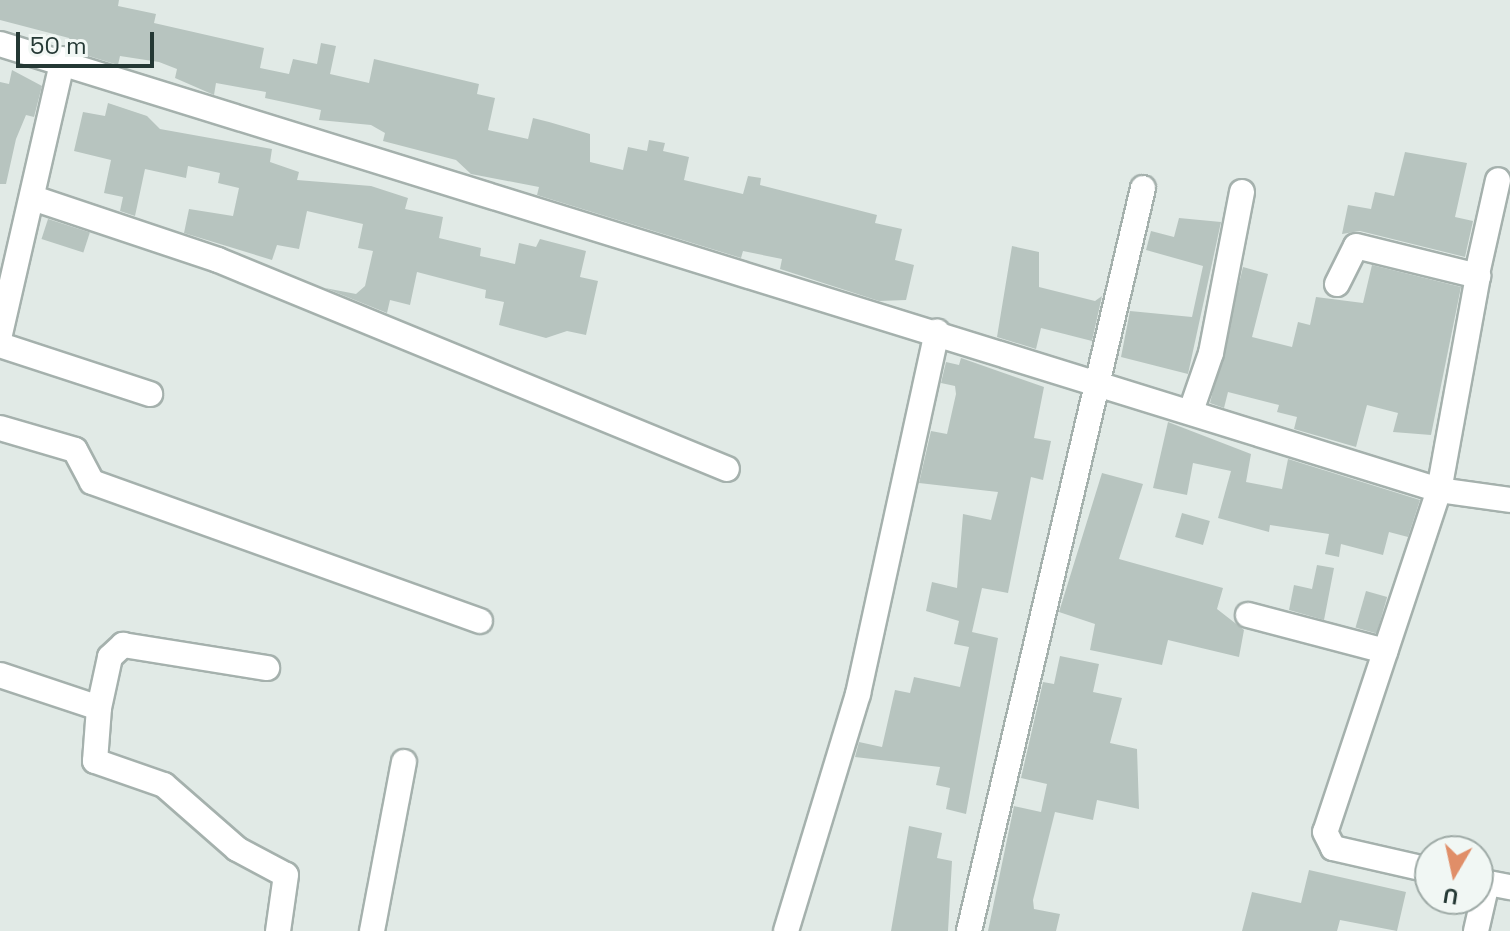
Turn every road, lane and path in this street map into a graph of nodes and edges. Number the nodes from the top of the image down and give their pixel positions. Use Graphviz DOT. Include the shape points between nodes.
graph roads {
  1 [pos="0,44"];
  2 [pos="63,59"];
  3 [pos="1498,180"];
  4 [pos="1143,188"];
  5 [pos="1242,192"];
  6 [pos="33,198"];
  7 [pos="1477,274"];
  8 [pos="1337,284"];
  9 [pos="937,332"];
  10 [pos="0,334"];
  11 [pos="0,345"];
  12 [pos="1098,381"];
  13 [pos="150,394"];
  14 [pos="1192,408"];
  15 [pos="0,428"];
  16 [pos="727,469"];
  17 [pos="1439,490"];
  18 [pos="1510,500"];
  19 [pos="1248,615"];
  20 [pos="480,621"];
  21 [pos="1385,651"];
  22 [pos="267,668"];
  23 [pos="0,675"];
  24 [pos="99,708"];
  25 [pos="404,762"];
  26 [pos="1414,867"];
  27 [pos="278,931"];
  28 [pos="372,931"];
  29 [pos="786,931"];
  30 [pos="969,931"];
  1 -- 2 [label="street"];
  2 -- 6 [label="street"];
  2 -- 9 [label="street" via="544,219"];
  3 -- 7 [label="street"];
  4 -- 12 [label="street"];
  5 -- 14 [label="street" via="1211,353"];
  6 -- 10 [label="street"];
  6 -- 16 [label="street" via="218,260"];
  7 -- 8 [label="street" via="1356,246"];
  7 -- 17 [label="street"];
  9 -- 12 [label="street"];
  9 -- 29 [label="street" via="858,694"];
  11 -- 13 [label="street"];
  12 -- 14 [label="street"];
  12 -- 30 [label="street"];
  14 -- 17 [label="street"];
  15 -- 20 [label="street" via="72,448 92,482"];
  17 -- 18 [label="street"];
  17 -- 21 [label="street"];
  19 -- 21 [label="street"];
  21 -- 26 [label="street" via="1325,840 1343,851"];
  22 -- 24 [label="street" via="123,645 110,657"];
  23 -- 24 [label="street"];
  24 -- 27 [label="street" via="95,761 164,785 237,849 286,875"];
  25 -- 28 [label="street"];
}
